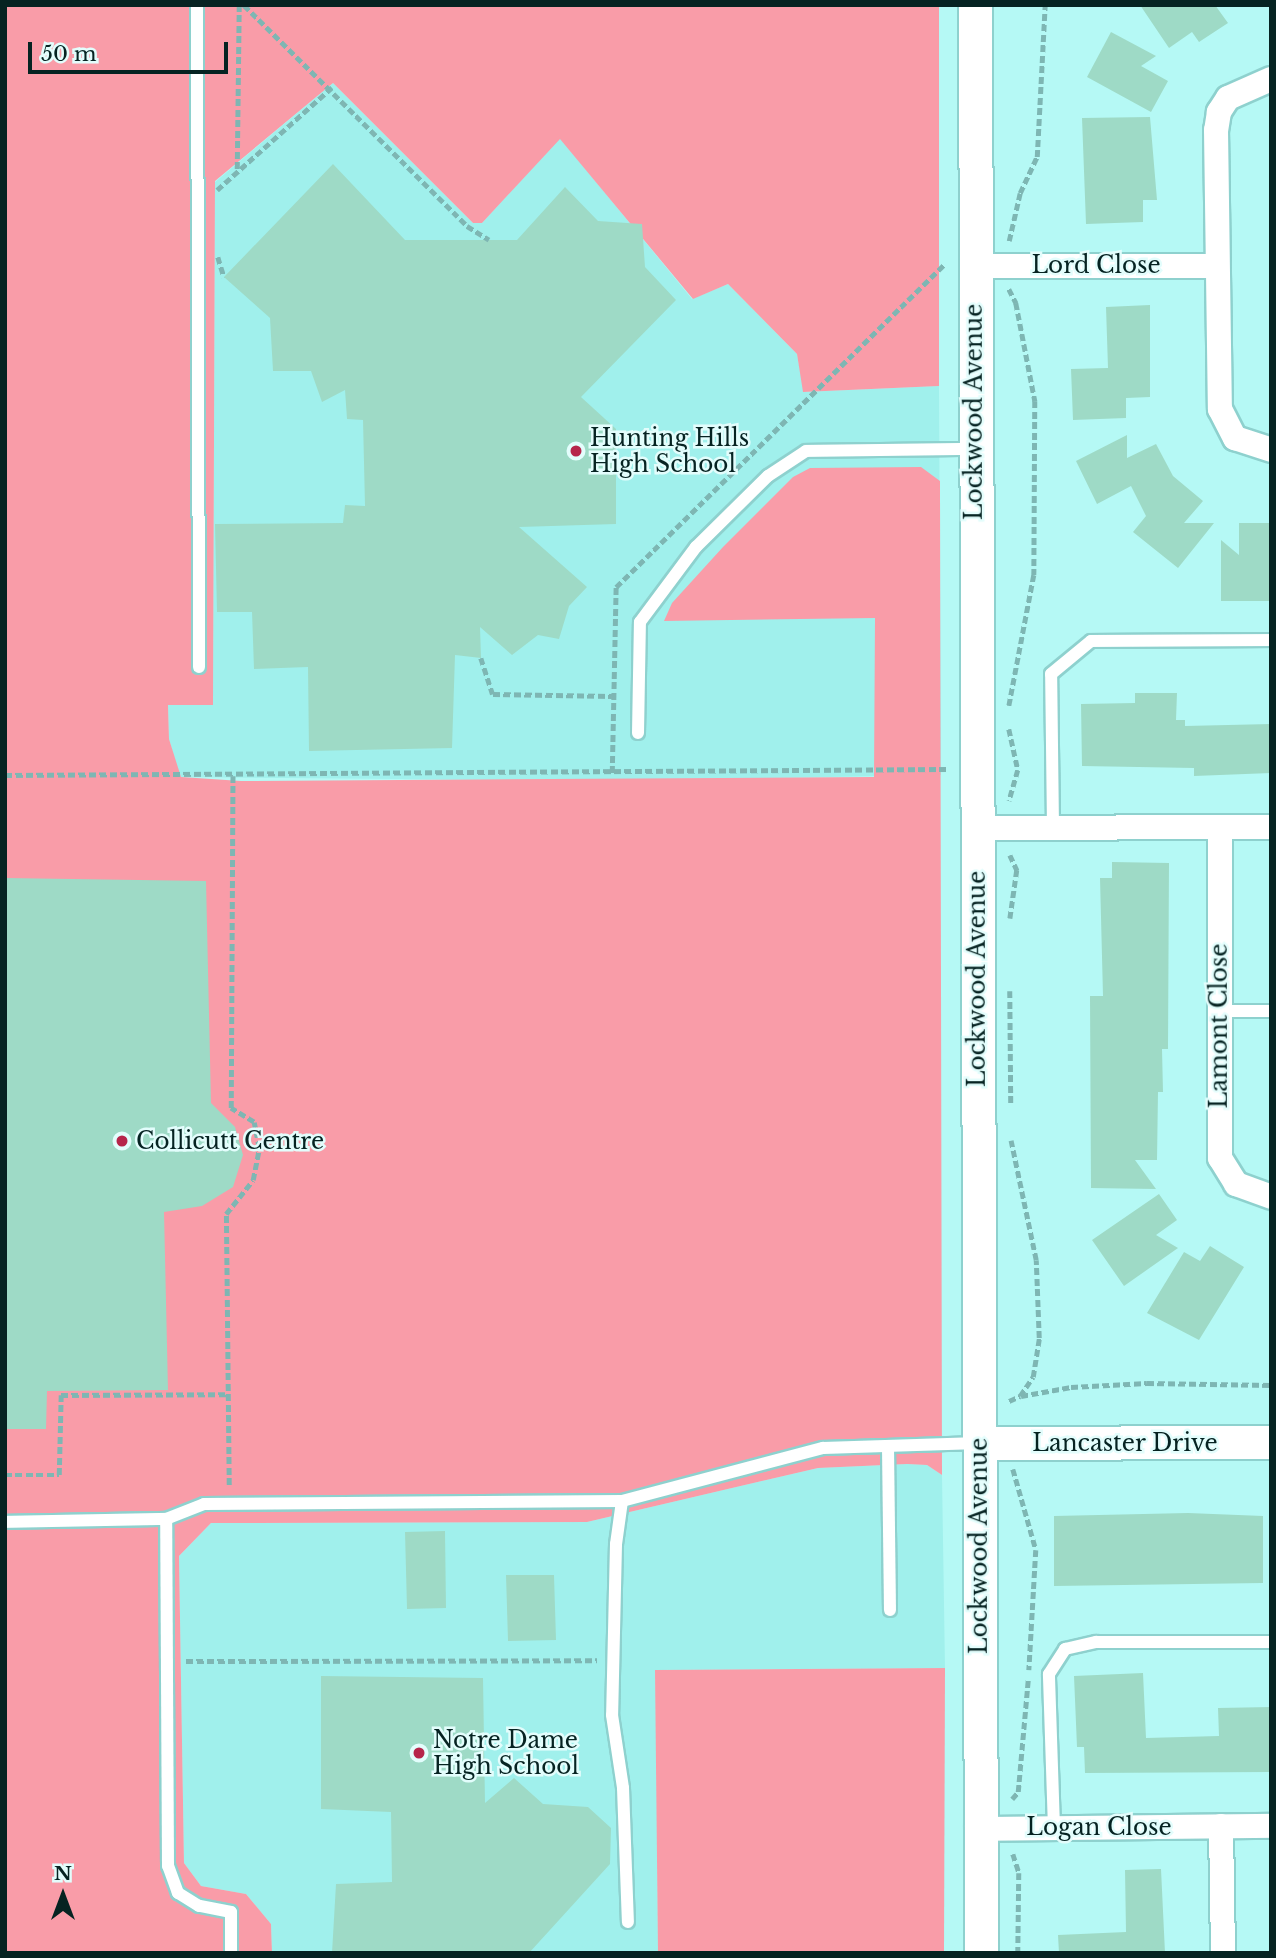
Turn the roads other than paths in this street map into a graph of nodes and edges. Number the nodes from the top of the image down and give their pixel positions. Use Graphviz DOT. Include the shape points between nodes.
graph roads {
  1 [pos="197,5"];
  2 [pos="975,5"];
  3 [pos="1271,79"];
  4 [pos="960,264"];
  5 [pos="1217,266"];
  6 [pos="974,449"];
  7 [pos="1271,450"];
  8 [pos="1271,640"];
  9 [pos="199,667"];
  10 [pos="638,733"];
  11 [pos="1054,827"];
  12 [pos="1220,827"];
  13 [pos="1271,827"];
  14 [pos="976,828"];
  15 [pos="1219,1011"];
  16 [pos="1271,1011"];
  17 [pos="1271,1197"];
  18 [pos="1271,1442"];
  19 [pos="980,1443"];
  20 [pos="888,1447"];
  21 [pos="622,1501"];
  22 [pos="166,1519"];
  23 [pos="5,1522"];
  24 [pos="890,1610"];
  25 [pos="1271,1642"];
  26 [pos="1221,1826"];
  27 [pos="1271,1826"];
  28 [pos="1054,1828"];
  29 [pos="978,1829"];
  30 [pos="628,1922"];
  31 [pos="230,1953"];
  32 [pos="981,1953"];
  33 [pos="1223,1953"];
  1 -- 9 [label="lane"];
  2 -- 4 [label="street, Lockwood Avenue"];
  3 -- 5 [label="street" via="1240,90 1219,112"];
  4 -- 5 [label="street, Lord Close"];
  4 -- 6 [label="street, Lockwood Avenue"];
  5 -- 7 [label="street" via="1220,409 1235,438"];
  6 -- 10 [label="lane" via="806,451 768,476 696,547 640,622"];
  6 -- 14 [label="street, Lockwood Avenue"];
  8 -- 11 [label="lane" via="1091,641 1051,674"];
  11 -- 12 [label="street"];
  11 -- 14 [label="street"];
  12 -- 13 [label="street"];
  12 -- 15 [label="street, Lamont Close"];
  14 -- 19 [label="street, Lockwood Avenue"];
  15 -- 16 [label="lane"];
  15 -- 17 [label="street, Lamont Close" via="1220,1158 1236,1184"];
  18 -- 19 [label="street, Lancaster Drive"];
  19 -- 20 [label="lane"];
  19 -- 29 [label="street, Lockwood Avenue"];
  20 -- 21 [label="lane" via="823,1448"];
  20 -- 24 [label="lane"];
  21 -- 22 [label="lane" via="204,1504"];
  21 -- 30 [label="lane" via="616,1544 612,1715 623,1788"];
  22 -- 23 [label="lane"];
  22 -- 31 [label="lane" via="168,1866 178,1893 199,1906 231,1912"];
  25 -- 28 [label="lane" via="1096,1642 1065,1649 1049,1674"];
  26 -- 27 [label="street, Logan Close"];
  26 -- 28 [label="street, Logan Close"];
  26 -- 33 [label="street"];
  28 -- 29 [label="street, Logan Close"];
  29 -- 32 [label="street, Lockwood Avenue"];
}
